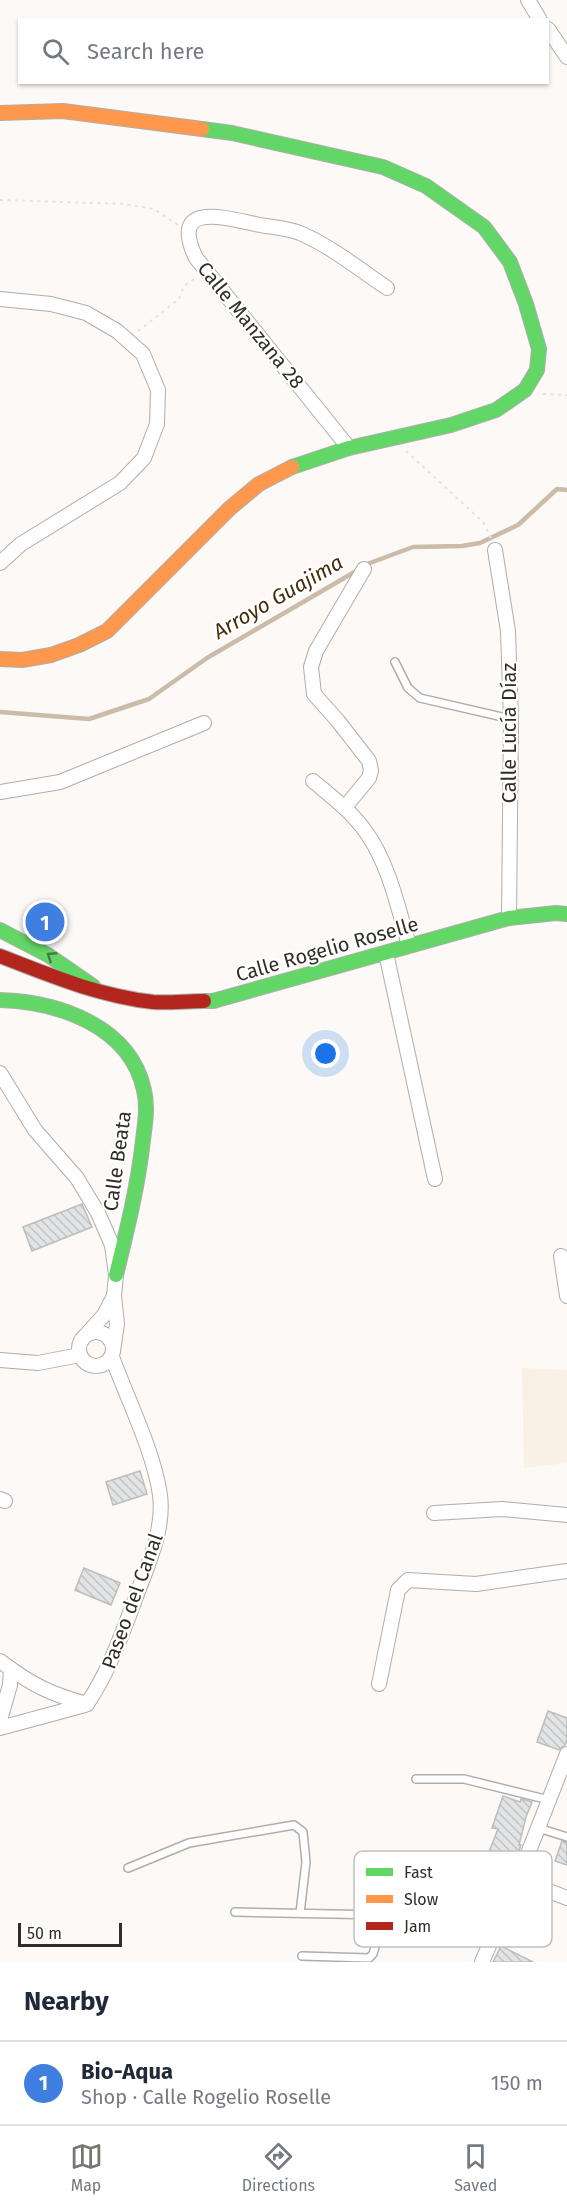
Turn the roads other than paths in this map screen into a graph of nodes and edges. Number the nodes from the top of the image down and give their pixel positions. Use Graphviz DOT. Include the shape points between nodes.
graph roads {
  1 [pos="528,0"];
  2 [pos="539,18"];
  3 [pos="549,30"];
  4 [pos="567,57"];
  5 [pos="0,113"];
  6 [pos="387,288"];
  7 [pos="0,299"];
  8 [pos="349,448"];
  9 [pos="495,550"];
  10 [pos="0,563"];
  11 [pos="364,569"];
  12 [pos="0,659"];
  13 [pos="395,662"];
  14 [pos="511,719"];
  15 [pos="204,723"];
  16 [pos="313,781"];
  17 [pos="0,792"];
  18 [pos="345,807"];
  19 [pos="567,914"];
  20 [pos="508,918"];
  21 [pos="0,930"];
  22 [pos="409,945"];
  23 [pos="386,953"];
  24 [pos="0,956"];
  25 [pos="97,990"];
  26 [pos="0,1000"];
  27 [pos="0,1073"];
  28 [pos="435,1179"];
  29 [pos="561,1256"];
  30 [pos="116,1275"];
  31 [pos="114,1296"];
  32 [pos="567,1296"];
  33 [pos="86,1335"];
  34 [pos="113,1354"];
  35 [pos="80,1355"];
  36 [pos="0,1360"];
  37 [pos="434,1513"];
  38 [pos="567,1515"];
  39 [pos="567,1571"];
  40 [pos="5,1665"];
  41 [pos="379,1684"];
  42 [pos="87,1704"];
  43 [pos="0,1720"];
  44 [pos="0,1728"];
  45 [pos="567,1755"];
  46 [pos="416,1779"];
  47 [pos="549,1800"];
  48 [pos="538,1828"];
  49 [pos="567,1837"];
  50 [pos="529,1851"];
  51 [pos="128,1868"];
  52 [pos="552,1892"];
  53 [pos="567,1898"];
  54 [pos="235,1912"];
  55 [pos="300,1913"];
  56 [pos="354,1914"];
  57 [pos="376,1947"];
  58 [pos="489,1947"];
  59 [pos="302,1956"];
  60 [pos="482,1962"];
  1 -- 2 [label="street"];
  3 -- 4 [label="street"];
  5 -- 8 [label="street" via="63,111 232,133 383,167 426,186 484,227 510,262 539,349 537,370 525,390 496,410 451,425"];
  6 -- 8 [label="street, Calle Manzana 28" via="298,232 218,216 203,216 188,232 196,258"];
  7 -- 10 [label="street" via="51,304 87,314 117,331 143,354 158,390 157,424 144,458 120,483 21,544"];
  8 -- 12 [label="street" via="285,469 259,484 107,631 51,655"];
  9 -- 14 [label="street, Calle Lucía Díaz" via="508,631"];
  11 -- 18 [label="street" via="316,651 311,668 314,694 369,761 369,778"];
  13 -- 14 [label="lane" via="408,688 420,698"];
  14 -- 20 [label="street, Calle Lucía Díaz"];
  15 -- 17 [label="street" via="60,782"];
  16 -- 18 [label="street"];
  18 -- 22 [label="street" via="367,833 385,868"];
  19 -- 20 [label="street, Calle Rogelio Roselle"];
  20 -- 22 [label="street, Calle Rogelio Roselle"];
  25 -- 21 [label="street, Calle Rogelio Roselle, one-way" via="44,951"];
  22 -- 23 [label="street, Calle Rogelio Roselle"];
  23 -- 25 [label="street, Calle Rogelio Roselle" via="213,1001 155,1002"];
  23 -- 28 [label="street"];
  24 -- 25 [label="street, Calle Rogelio Roselle"];
  26 -- 30 [label="street, Calle Beata" via="24,1000 60,1008 96,1024 132,1059 144,1090 145,1123 137,1186"];
  27 -- 30 [label="street, Paseo del Canal" via="35,1130 77,1178 98,1213 112,1245"];
  29 -- 32 [label="street"];
  30 -- 31 [label="street, Paseo del Canal"];
  31 -- 33 [label="street, Paseo del Canal"];
  31 -- 34 [label="street, Paseo del Canal" via="117,1324"];
  33 -- 34 [label="street" via="103,1333 111,1340"];
  33 -- 35 [label="street" via="80,1344"];
  34 -- 35 [label="street" via="98,1366 87,1364"];
  34 -- 42 [label="street, Paseo del Canal" via="156,1472 160,1524 112,1659"];
  35 -- 36 [label="street" via="38,1363"];
  37 -- 38 [label="street" via="502,1509"];
  39 -- 41 [label="street" via="476,1584 408,1580 398,1590"];
  40 -- 42 [label="street" via="36,1686"];
  40 -- 43 [label="street" via="10,1685"];
  42 -- 44 [label="street"];
  45 -- 47 [label="street"];
  46 -- 47 [label="lane" via="464,1779"];
  47 -- 48 [label="street"];
  48 -- 49 [label="lane"];
  48 -- 50 [label="street"];
  51 -- 55 [label="lane" via="189,1843 294,1825 303,1832 306,1862"];
  52 -- 53 [label="street"];
  54 -- 55 [label="lane"];
  55 -- 56 [label="lane"];
  57 -- 59 [label="lane" via="369,1958"];
  58 -- 60 [label="street"];
}
